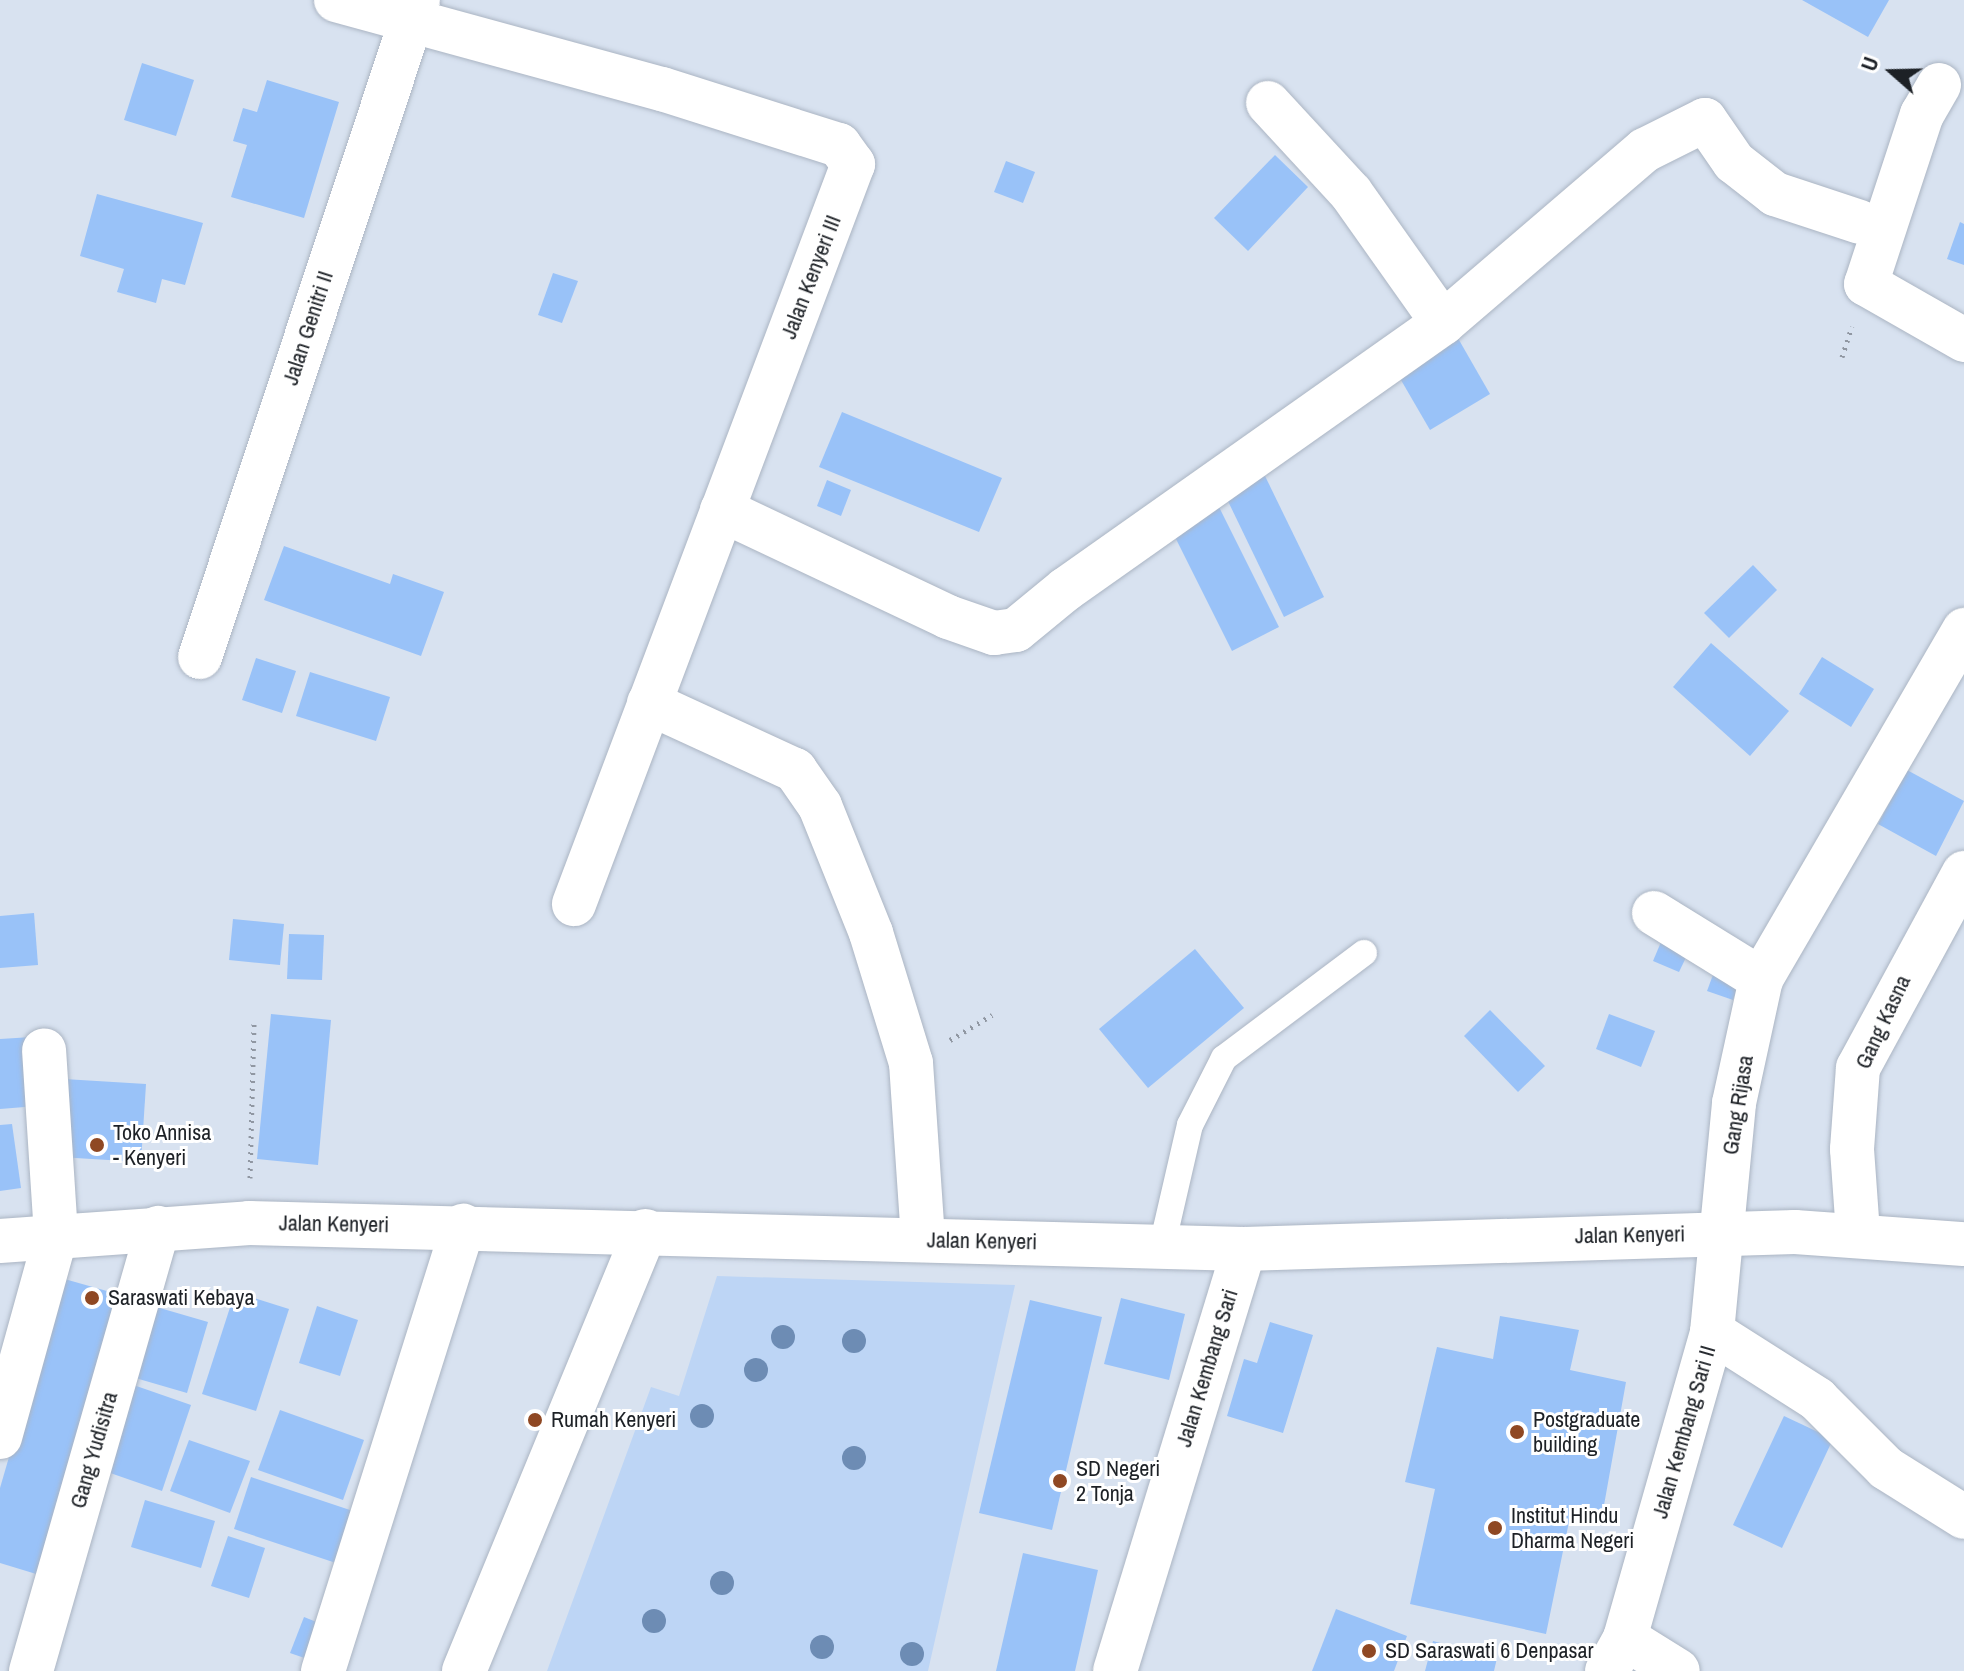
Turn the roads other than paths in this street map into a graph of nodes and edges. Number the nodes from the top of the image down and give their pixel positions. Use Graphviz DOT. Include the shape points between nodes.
graph roads {
  1 [pos="336,0"];
  2 [pos="414,10"];
  3 [pos="1939,85"];
  4 [pos="1268,103"];
  5 [pos="1860,222"];
  6 [pos="1443,323"];
  7 [pos="1964,340"];
  8 [pos="722,510"];
  9 [pos="1964,630"];
  10 [pos="200,657"];
  11 [pos="649,703"];
  12 [pos="1964,873"];
  13 [pos="574,904"];
  14 [pos="1654,913"];
  15 [pos="1364,953"];
  16 [pos="1761,979"];
  17 [pos="44,1050"];
  18 [pos="463,1226"];
  19 [pos="158,1228"];
  20 [pos="645,1231"];
  21 [pos="1722,1233"];
  22 [pos="1858,1233"];
  23 [pos="56,1235"];
  24 [pos="923,1240"];
  25 [pos="0,1241"];
  26 [pos="1964,1244"];
  27 [pos="1162,1246"];
  28 [pos="1244,1249"];
  29 [pos="1712,1332"];
  30 [pos="0,1437"];
  31 [pos="1964,1517"];
  32 [pos="1616,1655"];
  33 [pos="31,1671"];
  34 [pos="323,1671"];
  35 [pos="464,1671"];
  36 [pos="1115,1671"];
  37 [pos="1678,1671"];
  1 -- 2 [label="street, Jalan Kenyeri III"];
  2 -- 8 [label="street, Jalan Kenyeri III" via="848,151 853,164"];
  2 -- 10 [label="street, Jalan Genitri II"];
  3 -- 7 [label="street" via="1922,114 1866,284"];
  4 -- 6 [label="street" via="1351,193"];
  5 -- 6 [label="street" via="1775,194 1734,162 1705,120 1645,150"];
  6 -- 8 [label="street" via="1066,589 1016,630 994,633 948,617"];
  8 -- 11 [label="street, Jalan Kenyeri III"];
  9 -- 16 [label="street, Gang Rijasa"];
  11 -- 13 [label="street, Jalan Kenyeri III"];
  11 -- 24 [label="street" via="795,770 820,806 871,933 911,1063"];
  12 -- 22 [label="street, Gang Kasna" via="1858,1068 1852,1149"];
  14 -- 16 [label="street"];
  15 -- 27 [label="lane" via="1224,1058 1190,1125"];
  16 -- 21 [label="street, Gang Rijasa" via="1734,1103"];
  17 -- 23 [label="street"];
  18 -- 19 [label="street, Jalan Kenyeri" via="249,1223"];
  18 -- 20 [label="street, Jalan Kenyeri"];
  18 -- 34 [label="street"];
  19 -- 23 [label="street, Jalan Kenyeri"];
  19 -- 33 [label="street, Gang Yudisitra"];
  20 -- 24 [label="street, Jalan Kenyeri"];
  20 -- 35 [label="street"];
  21 -- 22 [label="street, Jalan Kenyeri"];
  21 -- 28 [label="street, Jalan Kenyeri"];
  21 -- 29 [label="street, Jalan Kembang Sari II"];
  22 -- 26 [label="street, Jalan Kenyeri"];
  23 -- 25 [label="street, Jalan Kenyeri"];
  23 -- 30 [label="street"];
  24 -- 27 [label="street, Jalan Kenyeri"];
  27 -- 28 [label="street, Jalan Kenyeri"];
  28 -- 36 [label="street, Jalan Kembang Sari"];
  29 -- 31 [label="street" via="1817,1399 1886,1468"];
  29 -- 32 [label="street, Jalan Kembang Sari II"];
  32 -- 37 [label="street"];
}
